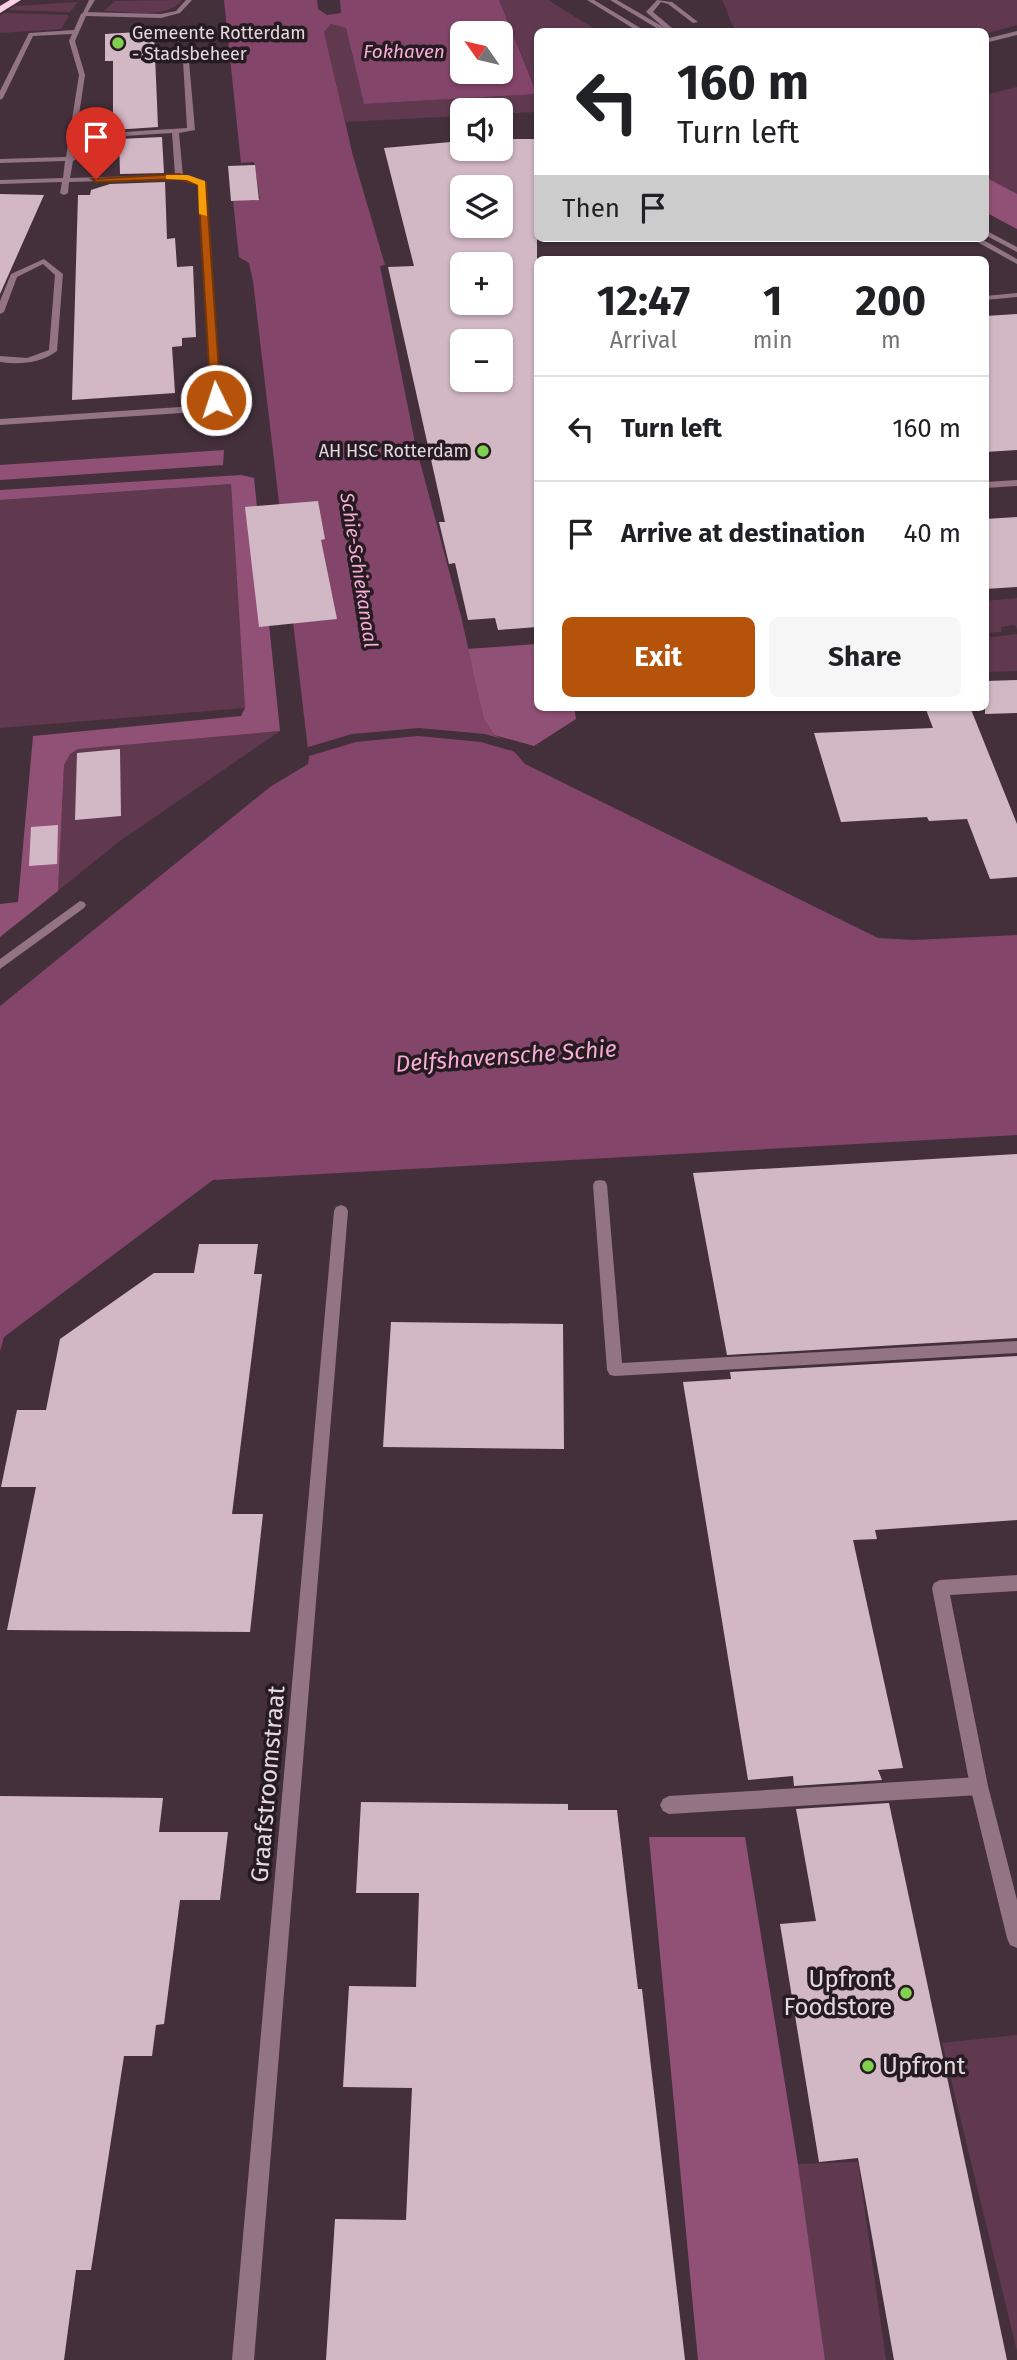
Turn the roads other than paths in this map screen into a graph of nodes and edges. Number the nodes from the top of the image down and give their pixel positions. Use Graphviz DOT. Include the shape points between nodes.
graph roads {
  1 [pos="16,0"];
  2 [pos="92,0"];
  3 [pos="189,0"];
  4 [pos="590,0"];
  5 [pos="613,0"];
  6 [pos="661,0"];
  7 [pos="0,10"];
  8 [pos="84,14"];
  9 [pos="695,22"];
  10 [pos="637,28"];
  11 [pos="665,28"];
  12 [pos="667,28"];
  13 [pos="76,32"];
  14 [pos="1016,34"];
  15 [pos="989,40"];
  16 [pos="186,61"];
  17 [pos="0,98"];
  18 [pos="175,131"];
  19 [pos="75,137"];
  20 [pos="72,159"];
  21 [pos="0,161"];
  22 [pos="179,177"];
  23 [pos="69,180"];
  24 [pos="0,182"];
  25 [pos="64,193"];
  26 [pos="989,234"];
  27 [pos="981,242"];
  28 [pos="1017,250"];
  29 [pos="1017,262"];
  30 [pos="1017,295"];
  31 [pos="989,298"];
  32 [pos="0,312"];
  33 [pos="0,359"];
  34 [pos="0,422"];
  35 [pos="1017,483"];
  36 [pos="989,485"];
  37 [pos="80,905"];
  38 [pos="0,965"];
  39 [pos="600,1185"];
  40 [pos="341,1211"];
  41 [pos="1017,1347"];
  42 [pos="1017,1583"];
  43 [pos="979,1786"];
  44 [pos="669,1805"];
  45 [pos="1017,1938"];
  46 [pos="243,2360"];
  1 -- 7 [label="highway"];
  2 -- 8 [label="street"];
  3 -- 8 [label="street" via="178,12 161,16"];
  4 -- 10 [label="street"];
  5 -- 11 [label="street"];
  6 -- 9 [label="street"];
  6 -- 12 [label="street" via="649,12"];
  8 -- 13 [label="street"];
  13 -- 17 [label="street" via="30,34"];
  13 -- 19 [label="street" via="72,41 82,75"];
  14 -- 15 [label="street"];
  16 -- 18 [label="street" via="191,130"];
  18 -- 19 [label="street"];
  18 -- 22 [label="street"];
  19 -- 20 [label="street"];
  20 -- 21 [label="street"];
  20 -- 23 [label="street"];
  22 -- 23 [label="street"];
  22 -- 34 [label="street" via="202,183 216,400 197,409"];
  23 -- 24 [label="street"];
  23 -- 25 [label="street"];
  26 -- 28 [label="street"];
  27 -- 29 [label="street"];
  30 -- 31 [label="street"];
  32 -- 33 [label="street" via="15,276 44,261 59,274 53,351 17,363"];
  35 -- 36 [label="street"];
  37 -- 38 [label="street"];
  39 -- 41 [label="street" via="615,1370"];
  40 -- 46 [label="street, Graafstroomstraat"];
  42 -- 43 [label="street" via="940,1588"];
  43 -- 44 [label="street"];
  43 -- 45 [label="street"];
}
